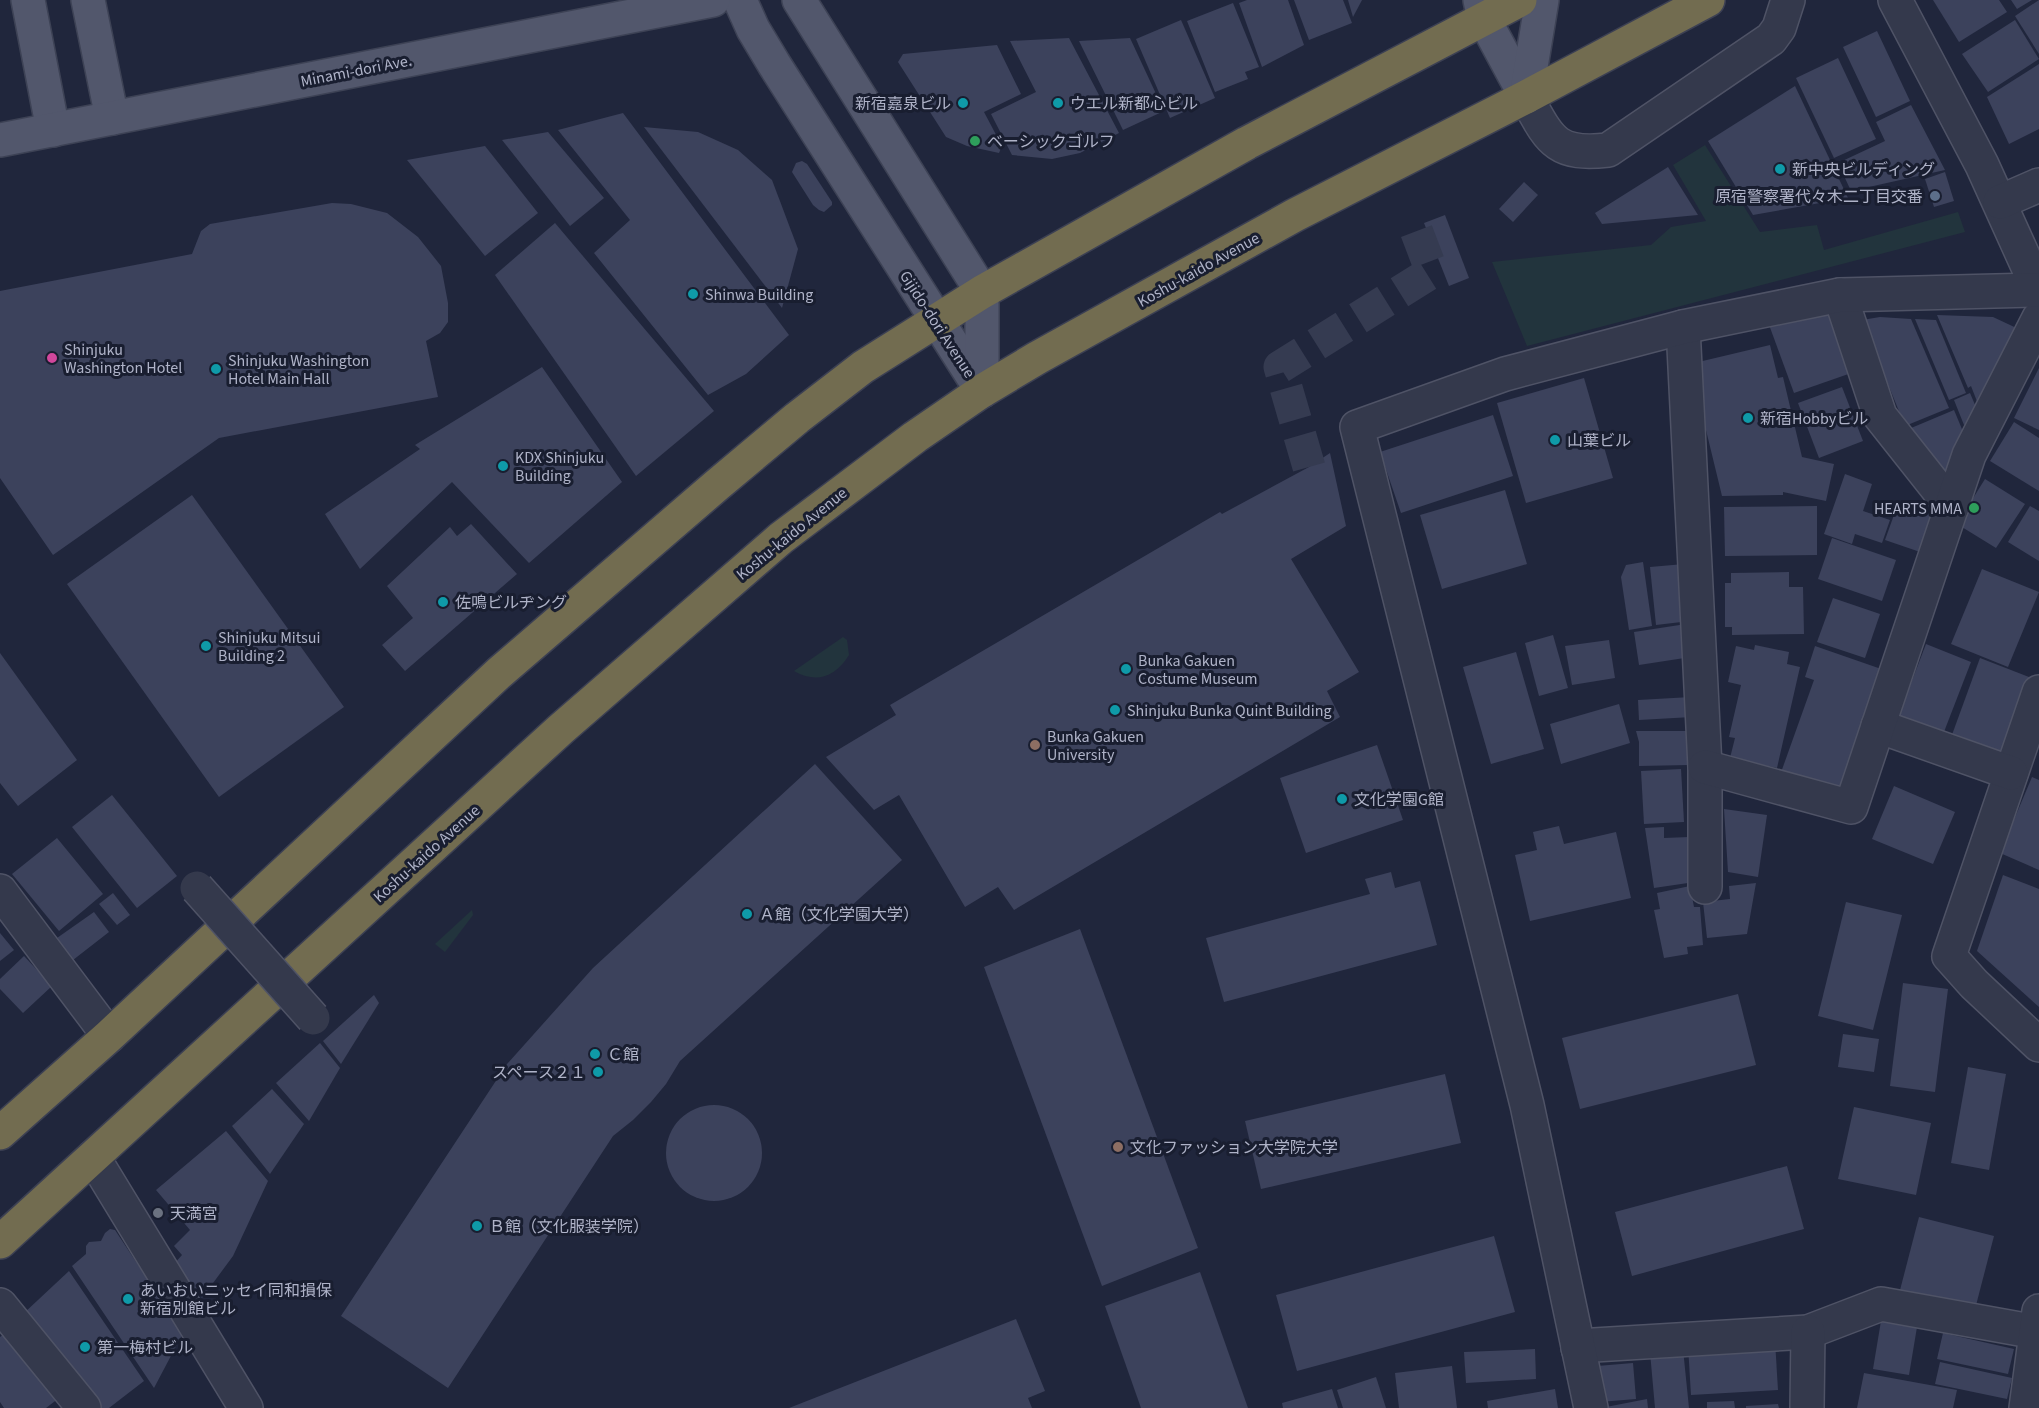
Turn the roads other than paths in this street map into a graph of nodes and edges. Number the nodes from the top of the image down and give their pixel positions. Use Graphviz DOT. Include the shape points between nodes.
graph roads {
  1 [pos="28,0"];
  2 [pos="88,0"];
  3 [pos="712,0"];
  4 [pos="740,0"];
  5 [pos="799,0"];
  6 [pos="1520,0"];
  7 [pos="1542,0"];
  8 [pos="1708,0"];
  9 [pos="1788,0"];
  10 [pos="1895,0"];
  11 [pos="1482,10"];
  12 [pos="1526,97"];
  13 [pos="112,118"];
  14 [pos="53,130"];
  15 [pos="0,140"];
  16 [pos="2039,185"];
  17 [pos="2000,202"];
  18 [pos="982,292"];
  19 [pos="1840,295"];
  20 [pos="2038,300"];
  21 [pos="936,319"];
  22 [pos="1683,327"];
  23 [pos="982,391"];
  24 [pos="1952,507"];
  25 [pos="2039,692"];
  26 [pos="1878,726"];
  27 [pos="1705,767"];
  28 [pos="2011,773"];
  29 [pos="1705,886"];
  30 [pos="197,888"];
  31 [pos="0,891"];
  32 [pos="313,1018"];
  33 [pos="109,1036"];
  34 [pos="2039,1045"];
  35 [pos="0,1133"];
  36 [pos="93,1157"];
  37 [pos="0,1242"];
  38 [pos="0,1305"];
  39 [pos="2038,1319"];
  40 [pos="1808,1332"];
  41 [pos="1578,1348"];
  42 [pos="84,1408"];
  43 [pos="246,1408"];
  44 [pos="1591,1408"];
  45 [pos="1807,1408"];
  46 [pos="2026,1408"];
  1 -- 14 [label="main road"];
  2 -- 13 [label="main road"];
  3 -- 13 [label="main road, Minami-dori Ave."];
  4 -- 21 [label="main road, Gijido-dori Avenue" via="774,64"];
  5 -- 18 [label="main road"];
  6 -- 11 [label="highway"];
  7 -- 12 [label="main road"];
  8 -- 12 [label="highway, Koshu-kaido Avenue"];
  9 -- 12 [label="street" via="1771,39 1608,150 1568,150 1543,128"];
  10 -- 17 [label="street"];
  11 -- 12 [label="main road"];
  11 -- 18 [label="highway" via="1439,42 1246,143"];
  12 -- 23 [label="highway, Koshu-kaido Avenue" via="1295,215"];
  13 -- 14 [label="main road, Minami-dori Ave."];
  14 -- 15 [label="main road, Minami-dori Ave."];
  16 -- 17 [label="street"];
  17 -- 20 [label="street"];
  18 -- 21 [label="highway"];
  18 -- 23 [label="main road, Gijido-dori Avenue"];
  19 -- 20 [label="street"];
  19 -- 22 [label="street"];
  19 -- 24 [label="street" via="1880,416"];
  20 -- 24 [label="street" via="1969,455"];
  21 -- 23 [label="main road, Gijido-dori Avenue"];
  21 -- 33 [label="highway" via="863,367 797,418 499,673"];
  22 -- 27 [label="street"];
  22 -- 41 [label="street" via="1505,374 1357,427 1527,1105"];
  23 -- 36 [label="highway, Koshu-kaido Avenue" via="915,436 781,538 569,722"];
  24 -- 26 [label="street"];
  25 -- 28 [label="street"];
  26 -- 27 [label="street" via="1851,807"];
  26 -- 28 [label="street"];
  27 -- 29 [label="street"];
  28 -- 34 [label="street" via="1949,956"];
  30 -- 32 [label="street, bridge"];
  31 -- 33 [label="street"];
  33 -- 35 [label="highway"];
  36 -- 37 [label="highway, Koshu-kaido Avenue"];
  36 -- 43 [label="street"];
  38 -- 42 [label="street"];
  39 -- 40 [label="street" via="1881,1304"];
  39 -- 46 [label="street"];
  40 -- 41 [label="street"];
  40 -- 45 [label="street"];
  41 -- 44 [label="street"];
}
